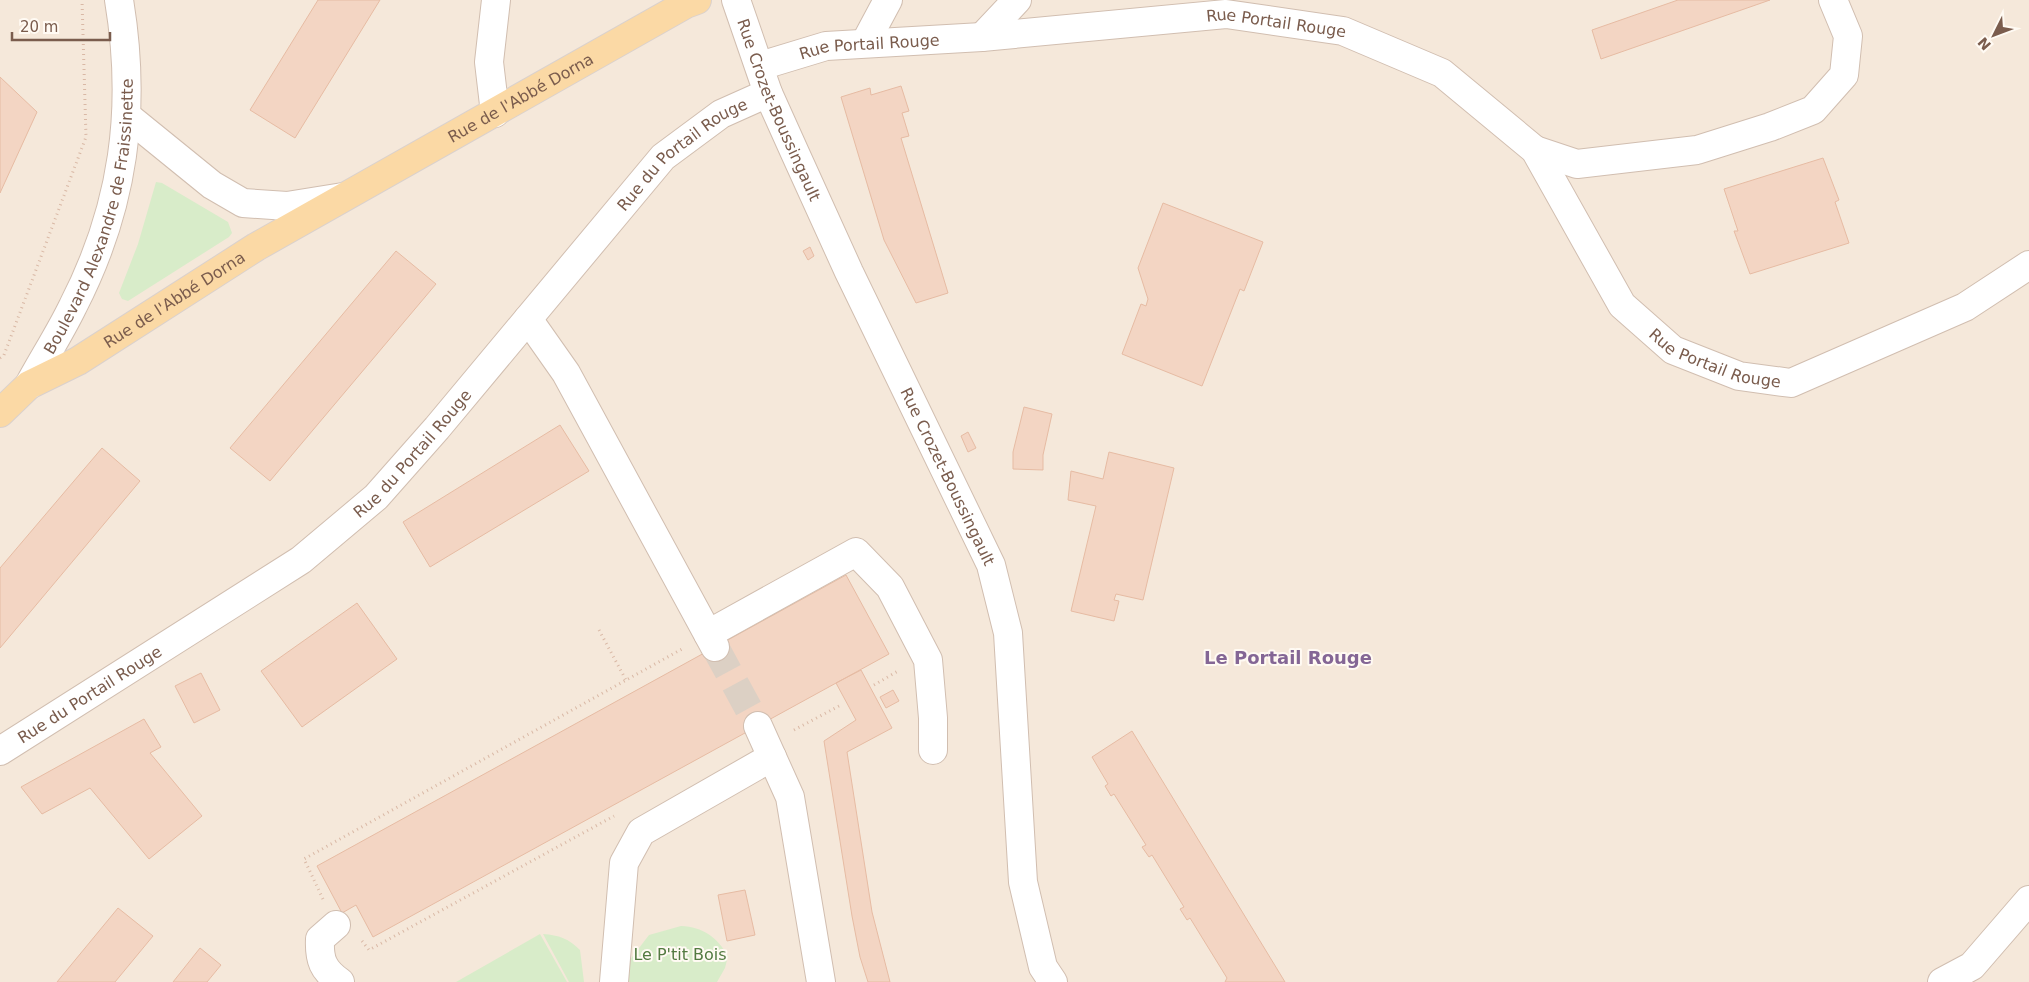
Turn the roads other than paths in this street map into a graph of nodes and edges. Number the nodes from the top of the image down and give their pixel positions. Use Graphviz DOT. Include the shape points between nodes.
graph roads {
  1 [pos="119,0"];
  2 [pos="496,0"];
  3 [pos="697,0"];
  4 [pos="736,0"];
  5 [pos="888,0"];
  6 [pos="1017,0"];
  7 [pos="1833,0"];
  8 [pos="982,37"];
  9 [pos="865,43"];
  10 [pos="760,66"];
  11 [pos="768,93"];
  12 [pos="495,113"];
  13 [pos="127,116"];
  14 [pos="1535,150"];
  15 [pos="344,197"];
  16 [pos="2029,265"];
  17 [pos="528,318"];
  18 [pos="29,386"];
  19 [pos="0,413"];
  20 [pos="932,750"];
  21 [pos="0,751"];
  22 [pos="2029,900"];
  23 [pos="336,924"];
  24 [pos="340,982"];
  25 [pos="614,982"];
  26 [pos="820,982"];
  27 [pos="1053,982"];
  28 [pos="1942,982"];
  1 -- 13 [label="street, Boulevard Alexandre de Fraissinette" via="128,80"];
  2 -- 12 [label="street" via="489,62"];
  3 -- 12 [label="main road, Rue de l'Abbé Dorna"];
  4 -- 10 [label="street, Rue Crozet-Boussingault"];
  5 -- 9 [label="street"];
  6 -- 8 [label="street"];
  7 -- 14 [label="street, Rue Portail Rouge" via="1848,36 1844,75 1813,110 1697,150 1577,164"];
  8 -- 9 [label="street, Rue Portail Rouge"];
  8 -- 14 [label="street, Rue Portail Rouge" via="1226,14 1343,31 1442,73"];
  9 -- 10 [label="street, Rue Portail Rouge" via="826,46"];
  10 -- 11 [label="street, Rue Crozet-Boussingault"];
  11 -- 17 [label="street, Rue du Portail Rouge" via="721,114 663,157"];
  11 -- 27 [label="street, Rue Crozet-Boussingault" via="849,272 991,564 1008,633 1023,882 1043,967"];
  12 -- 15 [label="main road, Rue de l'Abbé Dorna"];
  13 -- 15 [label="street, Rue de l'Abbé Dorna" via="212,185 243,203 287,206"];
  13 -- 18 [label="street, Boulevard Alexandre de Fraissinette" via="110,213 92,264 74,306"];
  14 -- 16 [label="street, Rue Portail Rouge" via="1622,305 1673,350 1740,376 1791,383 1965,307"];
  15 -- 18 [label="main road, Rue de l'Abbé Dorna" via="256,247 78,361"];
  17 -- 20 [label="street" via="566,373 711,641 856,552 890,587 928,660"];
  17 -- 21 [label="street, Rue du Portail Rouge" via="376,497 301,560"];
  18 -- 19 [label="main road, Boulevard Alexandre de Fraissinette"];
  22 -- 28 [label="street" via="1972,966"];
  23 -- 24 [label="street" via="320,939 320,954 326,971"];
  25 -- 26 [label="street" via="624,863 641,832 766,742 790,797"];
}
